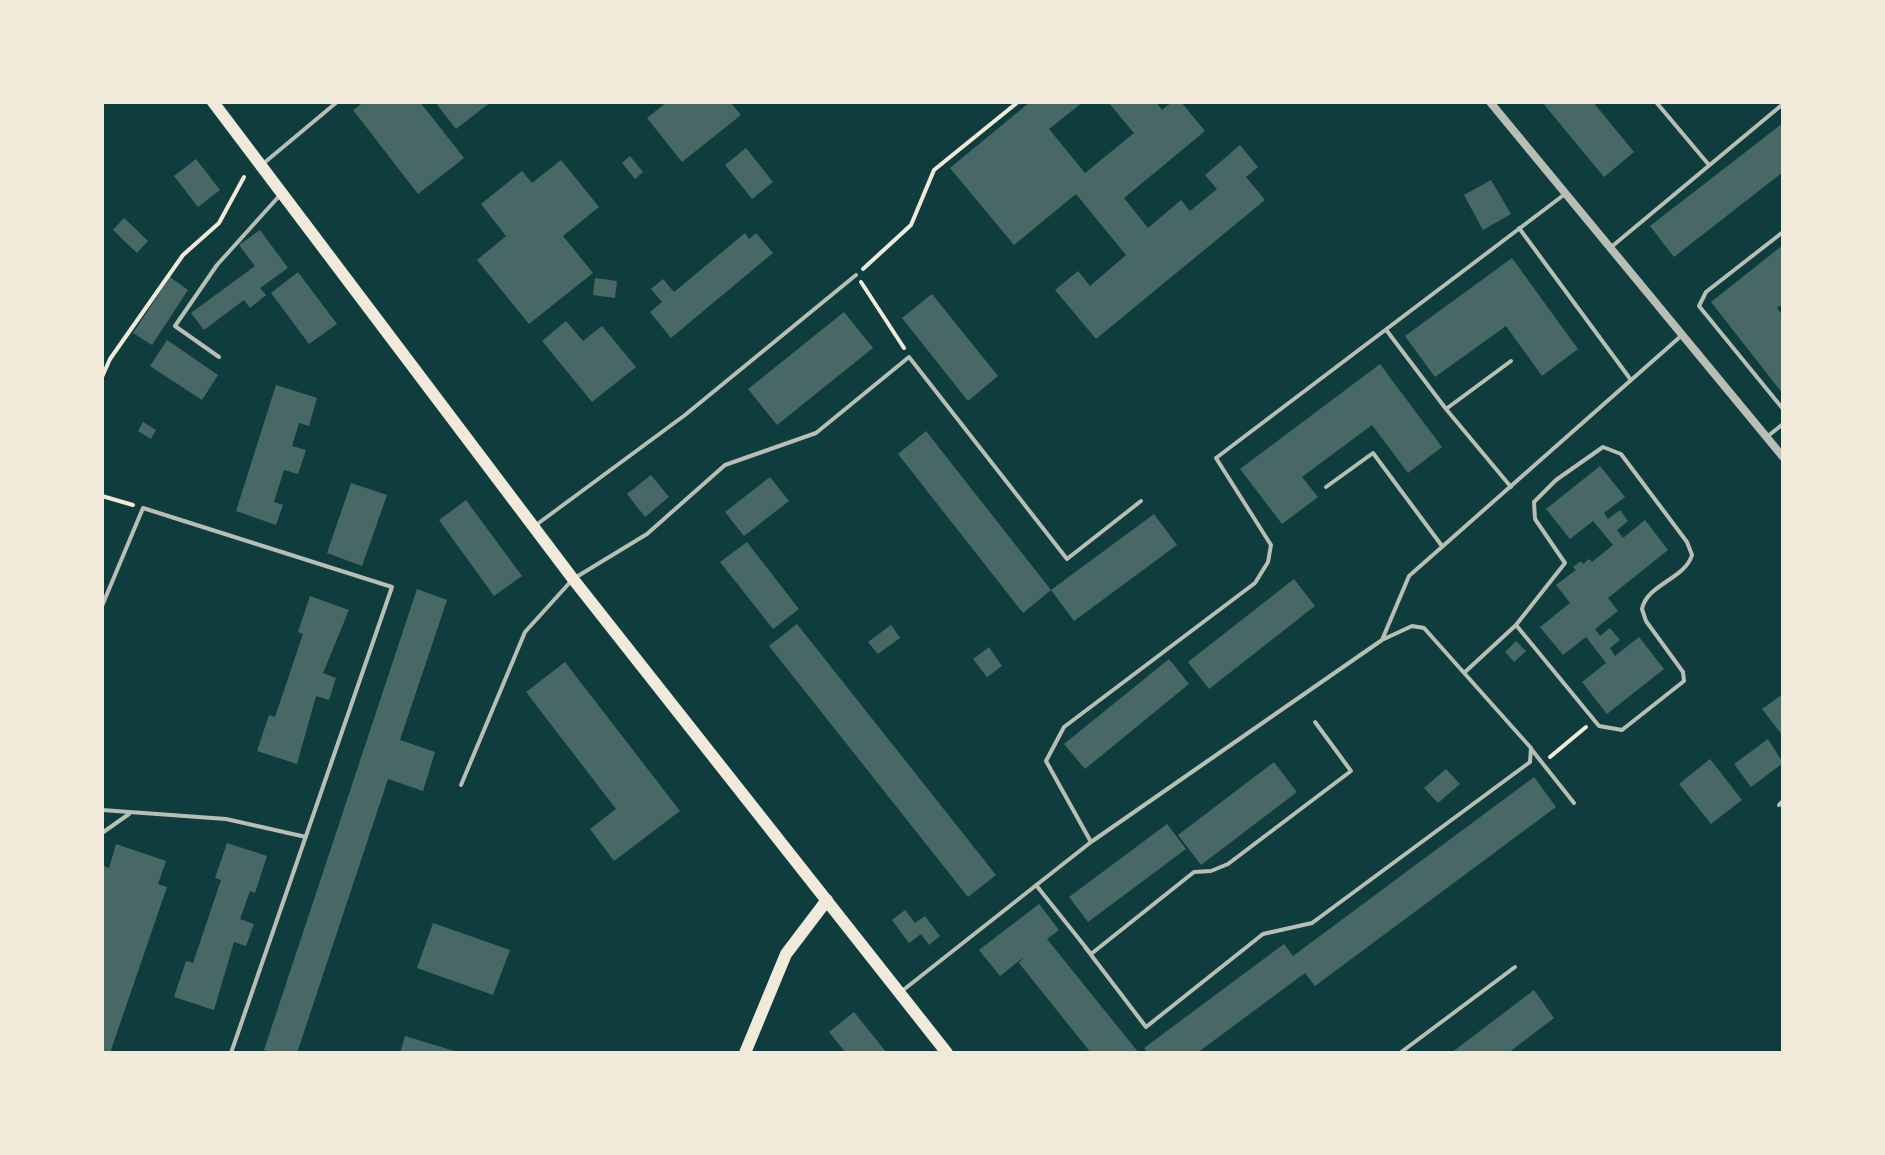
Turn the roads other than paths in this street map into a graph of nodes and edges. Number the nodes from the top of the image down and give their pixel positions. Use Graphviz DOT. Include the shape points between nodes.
graph roads {
  1 [pos="213,102"];
  2 [pos="337,102"];
  3 [pos="1490,102"];
  4 [pos="1656,102"];
  5 [pos="1783,104"];
  6 [pos="262,164"];
  7 [pos="1709,165"];
  8 [pos="283,193"];
  9 [pos="1566,193"];
  10 [pos="1519,228"];
  11 [pos="1783,232"];
  12 [pos="1610,248"];
  13 [pos="856,275"];
  14 [pos="1386,330"];
  15 [pos="1683,334"];
  16 [pos="219,357"];
  17 [pos="1511,361"];
  18 [pos="1631,380"];
  19 [pos="1446,409"];
  20 [pos="1783,409"];
  21 [pos="1783,424"];
  22 [pos="1766,438"];
  23 [pos="1783,457"];
  24 [pos="1326,487"];
  25 [pos="1511,487"];
  26 [pos="1141,501"];
  27 [pos="534,527"];
  28 [pos="1442,546"];
  29 [pos="573,579"];
  30 [pos="102,606"];
  31 [pos="1516,625"];
  32 [pos="1382,640"];
  33 [pos="1465,672"];
  34 [pos="1315,722"];
  35 [pos="1531,748"];
  36 [pos="461,785"];
  37 [pos="1574,803"];
  38 [pos="102,810"];
  39 [pos="131,812"];
  40 [pos="102,833"];
  41 [pos="306,837"];
  42 [pos="1091,842"];
  43 [pos="1036,885"];
  44 [pos="827,900"];
  45 [pos="1091,954"];
  46 [pos="1515,967"];
  47 [pos="900,992"];
  48 [pos="231,1053"];
  49 [pos="745,1053"];
  50 [pos="947,1053"];
  51 [pos="1400,1053"];
  1 -- 6 [label="main road"];
  2 -- 6 [label="lane"];
  3 -- 9 [label="street"];
  4 -- 7 [label="lane"];
  5 -- 7 [label="lane"];
  6 -- 8 [label="main road"];
  7 -- 12 [label="lane"];
  8 -- 16 [label="lane" via="217,265 175,326"];
  8 -- 27 [label="main road"];
  9 -- 10 [label="lane"];
  9 -- 12 [label="street"];
  10 -- 14 [label="lane"];
  10 -- 18 [label="lane"];
  11 -- 20 [label="lane" via="1706,292 1699,306"];
  12 -- 15 [label="street"];
  13 -- 27 [label="lane" via="685,415"];
  14 -- 19 [label="lane"];
  14 -- 42 [label="lane" via="1216,458 1271,545 1268,562 1245,592 1064,727 1046,761"];
  15 -- 18 [label="lane"];
  15 -- 22 [label="street"];
  17 -- 19 [label="lane"];
  18 -- 25 [label="lane"];
  19 -- 25 [label="lane"];
  21 -- 22 [label="lane"];
  22 -- 23 [label="street"];
  24 -- 28 [label="lane" via="1373,453"];
  25 -- 28 [label="lane"];
  26 -- 29 [label="lane" via="1067,559 909,357 816,433 725,465 647,534"];
  27 -- 29 [label="main road"];
  28 -- 32 [label="lane" via="1409,576"];
  29 -- 36 [label="lane" via="525,632"];
  29 -- 44 [label="main road"];
  30 -- 41 [label="lane" via="143,508 392,587"];
  31 -- 31 [label="lane" via="1565,563 1535,519 1534,502 1593,451 1615,450 1691,551 1689,564 1651,594 1642,609 1684,681 1622,730 1599,726"];
  31 -- 33 [label="lane"];
  32 -- 33 [label="lane" via="1412,626 1424,628"];
  32 -- 42 [label="lane"];
  33 -- 35 [label="lane"];
  34 -- 45 [label="lane" via="1351,771 1228,864 1194,872"];
  35 -- 37 [label="lane"];
  35 -- 45 [label="lane" via="1530,762 1312,923 1263,934 1146,1027"];
  38 -- 39 [label="lane"];
  39 -- 40 [label="lane"];
  39 -- 41 [label="lane" via="226,819"];
  41 -- 48 [label="lane"];
  42 -- 43 [label="lane"];
  43 -- 45 [label="lane"];
  43 -- 47 [label="lane"];
  44 -- 47 [label="main road"];
  44 -- 49 [label="main road" via="786,954"];
  46 -- 51 [label="lane"];
  47 -- 50 [label="main road"];
}
